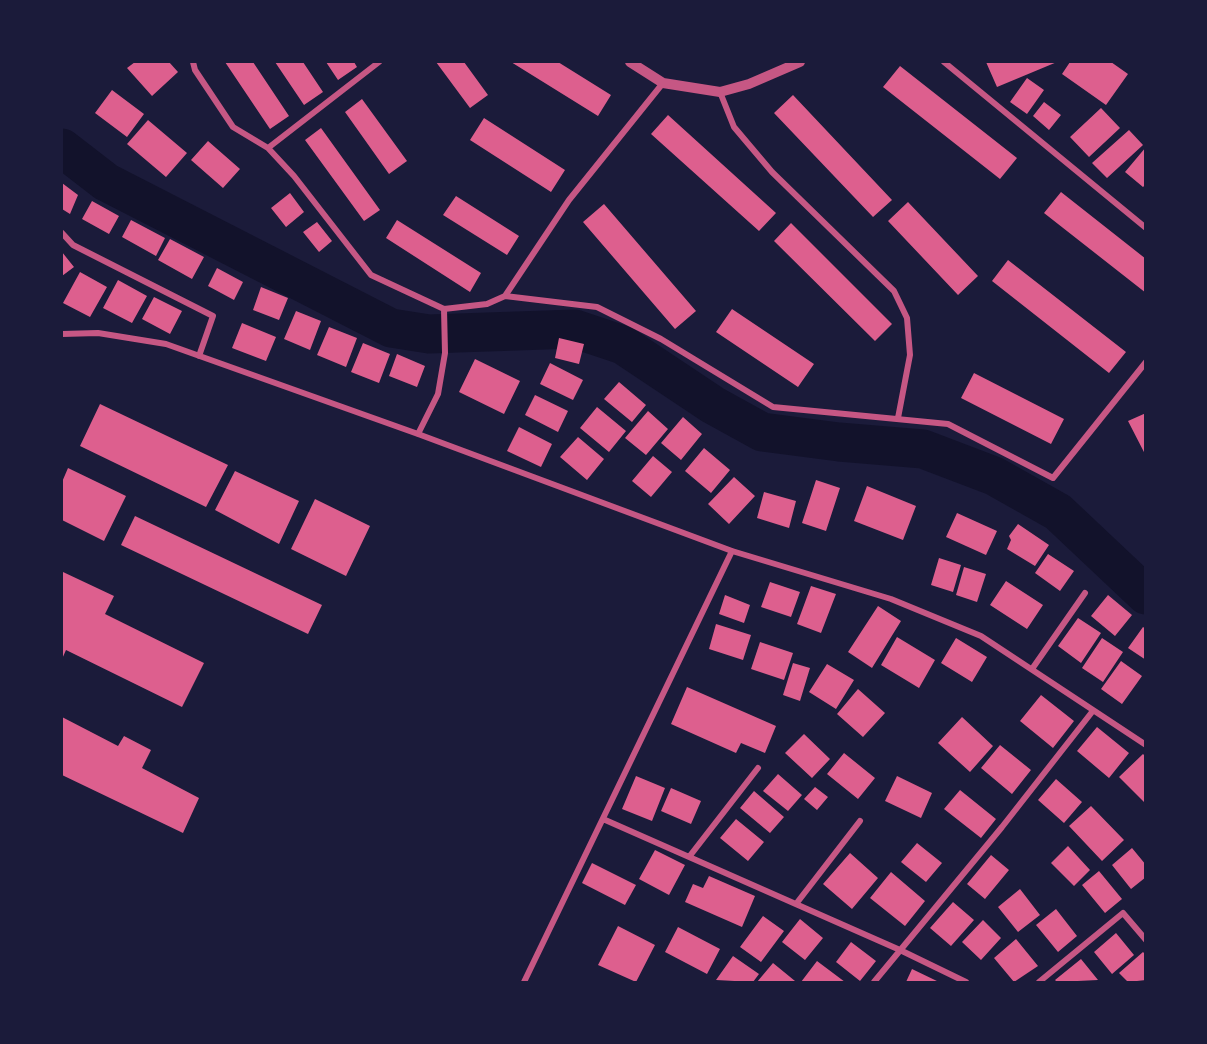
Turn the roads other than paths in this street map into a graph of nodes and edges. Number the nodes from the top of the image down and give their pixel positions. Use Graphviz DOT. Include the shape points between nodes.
graph roads {
  1 [pos="193,62"];
  2 [pos="379,62"];
  3 [pos="630,62"];
  4 [pos="800,62"];
  5 [pos="944,62"];
  6 [pos="663,83"];
  7 [pos="720,92"];
  8 [pos="268,147"];
  9 [pos="1146,228"];
  10 [pos="62,233"];
  11 [pos="506,296"];
  12 [pos="444,310"];
  13 [pos="62,334"];
  14 [pos="199,356"];
  15 [pos="1146,362"];
  16 [pos="898,418"];
  17 [pos="418,434"];
  18 [pos="732,551"];
  19 [pos="1085,593"];
  20 [pos="1032,669"];
  21 [pos="1092,712"];
  22 [pos="1146,745"];
  23 [pos="758,768"];
  24 [pos="603,819"];
  25 [pos="860,821"];
  26 [pos="688,857"];
  27 [pos="796,904"];
  28 [pos="1146,940"];
  29 [pos="900,950"];
  30 [pos="524,982"];
  31 [pos="874,982"];
  32 [pos="966,982"];
  33 [pos="1039,982"];
  1 -- 8 [label="street" via="233,127"];
  2 -- 8 [label="street"];
  3 -- 6 [label="street"];
  4 -- 7 [label="street"];
  5 -- 9 [label="street"];
  6 -- 7 [label="street"];
  6 -- 11 [label="street" via="569,200"];
  7 -- 16 [label="street" via="734,127 772,172 894,291 907,318 910,356"];
  8 -- 12 [label="street" via="370,274"];
  10 -- 14 [label="street" via="73,245 213,316"];
  11 -- 12 [label="street" via="487,304"];
  11 -- 16 [label="street" via="597,307 661,339 773,407"];
  12 -- 17 [label="street" via="445,353 438,394"];
  13 -- 14 [label="street" via="98,333 166,344"];
  14 -- 17 [label="street"];
  15 -- 16 [label="street" via="1053,478 948,424"];
  17 -- 18 [label="street"];
  18 -- 20 [label="street" via="891,599 981,636"];
  18 -- 24 [label="street"];
  19 -- 20 [label="street"];
  20 -- 21 [label="street"];
  21 -- 22 [label="street"];
  21 -- 29 [label="street"];
  23 -- 26 [label="street"];
  24 -- 26 [label="street"];
  24 -- 30 [label="street"];
  25 -- 27 [label="street"];
  26 -- 27 [label="street"];
  27 -- 29 [label="street"];
  28 -- 33 [label="street" via="1123,914"];
  29 -- 31 [label="street"];
  29 -- 32 [label="street"];
}
